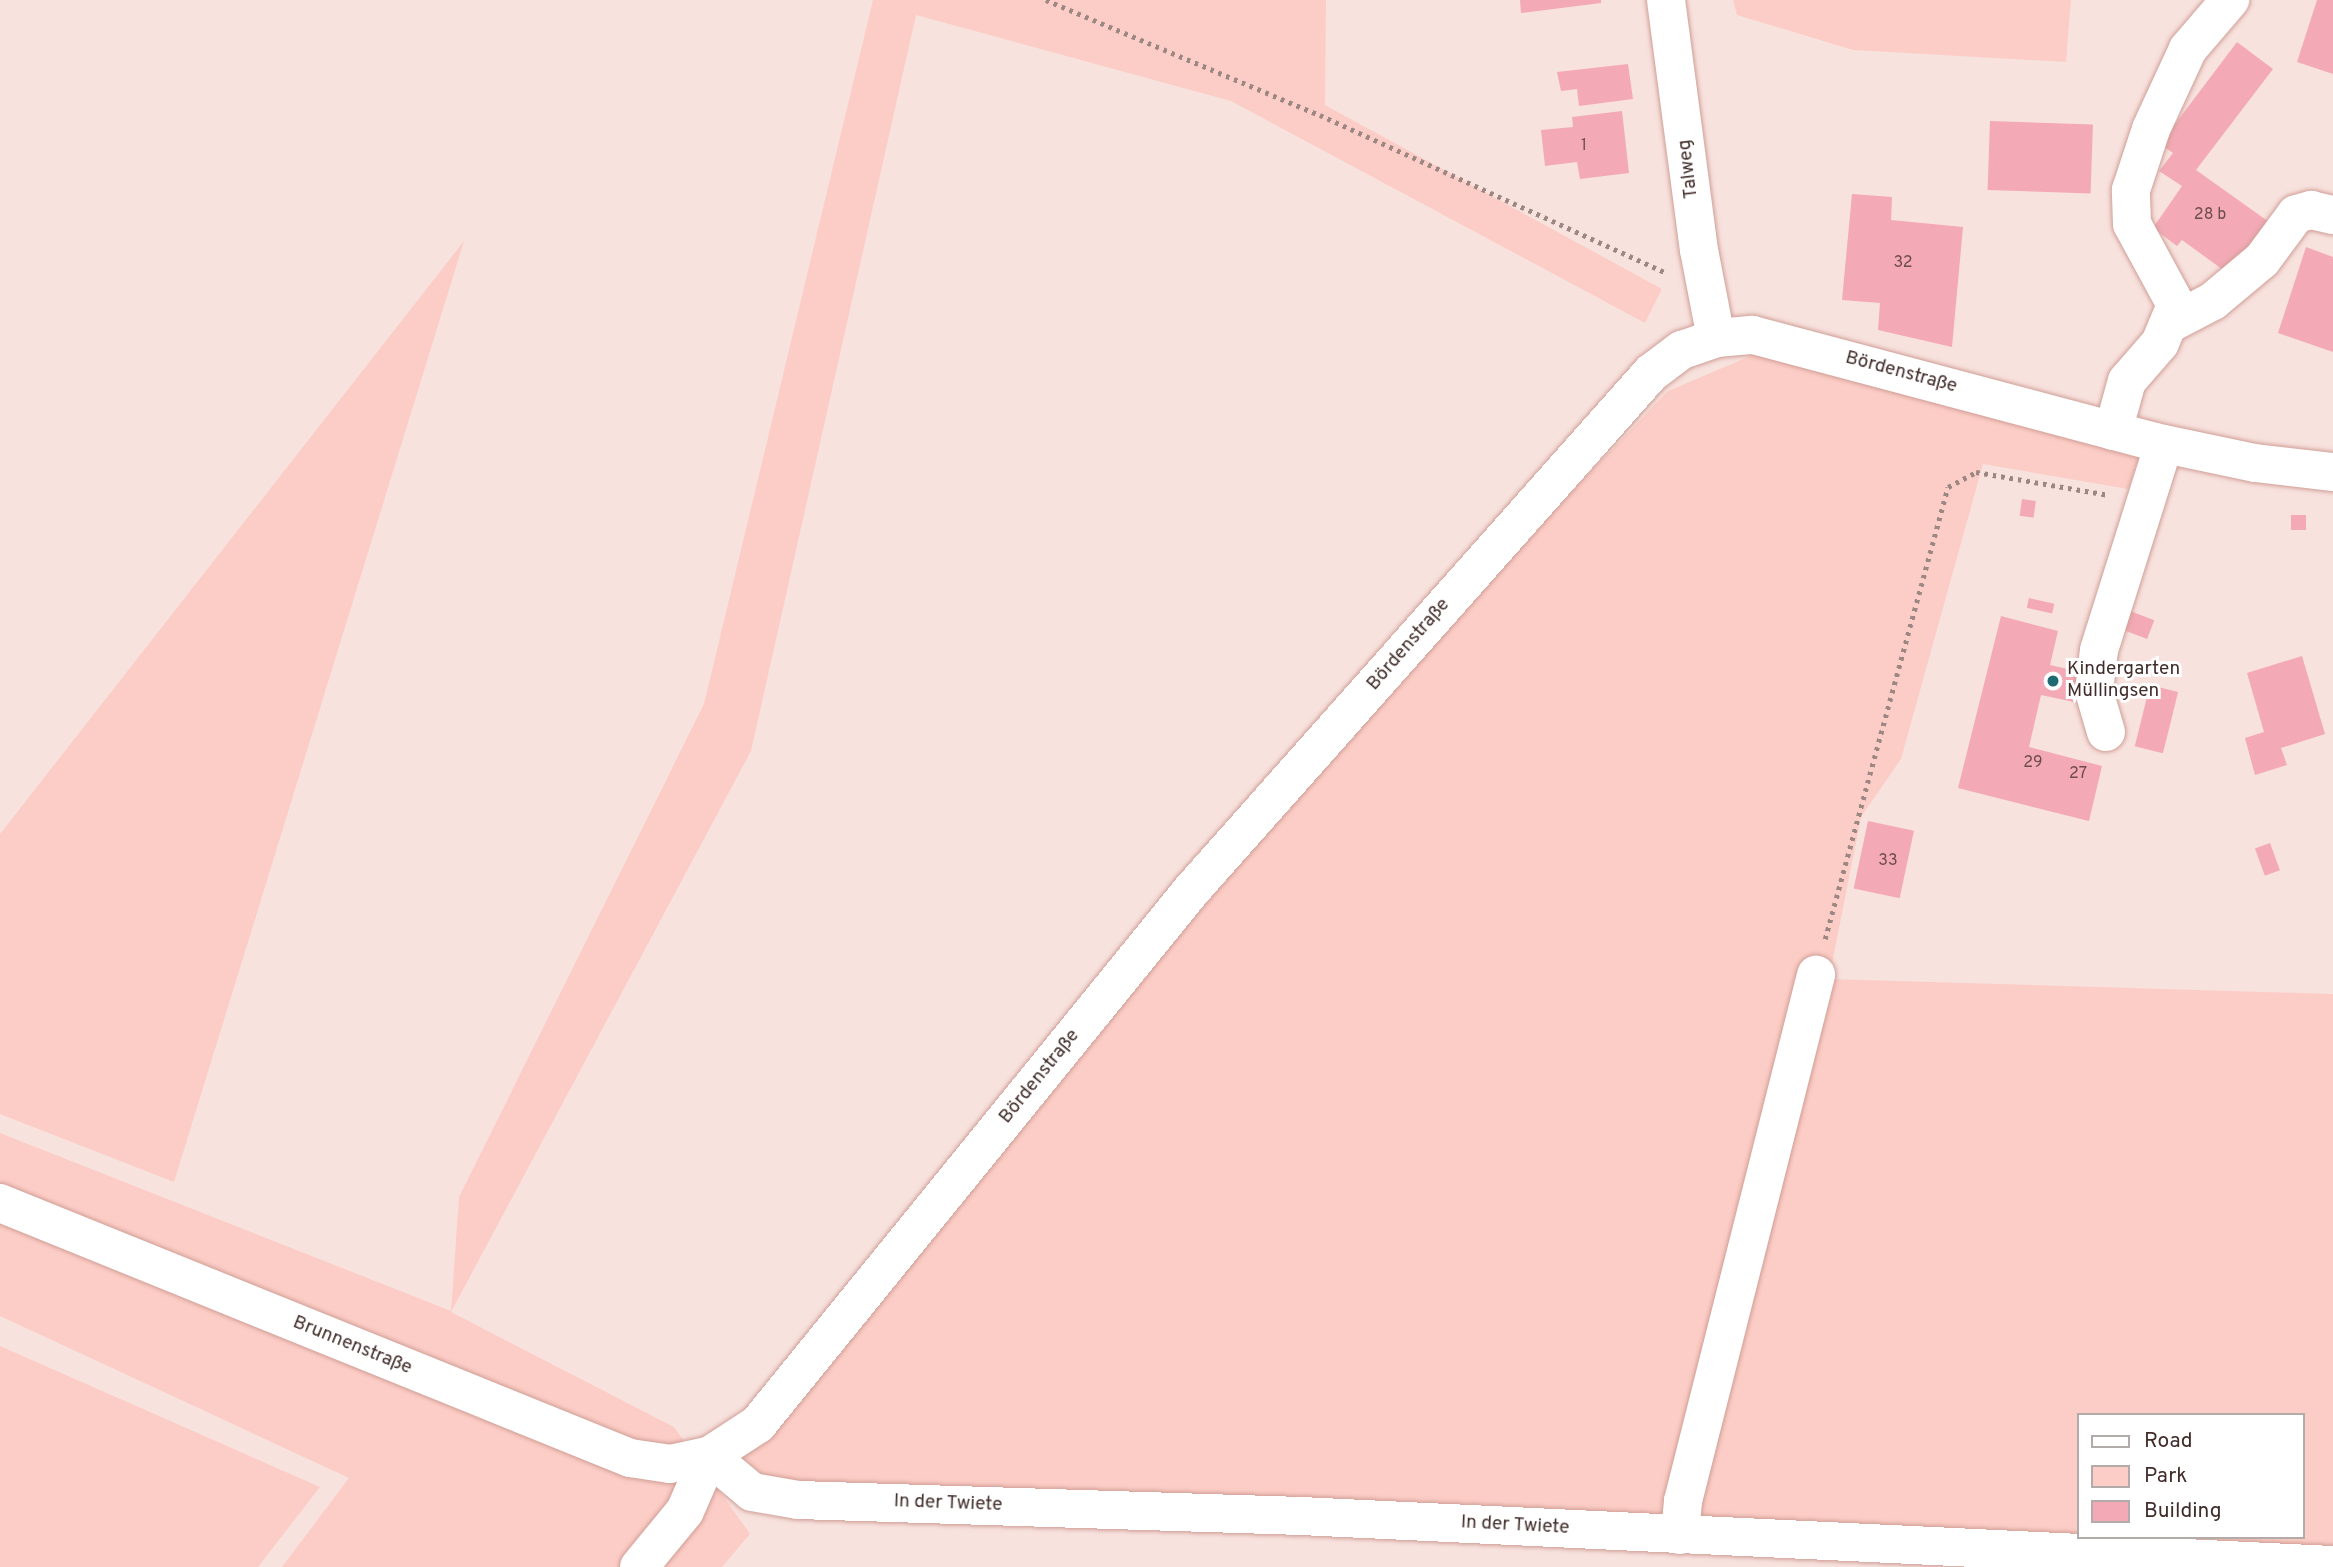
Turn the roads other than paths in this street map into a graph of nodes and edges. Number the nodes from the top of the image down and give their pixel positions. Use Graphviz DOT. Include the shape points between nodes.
graph roads {
  1 [pos="1667,0"];
  2 [pos="2230,0"];
  3 [pos="2333,215"];
  4 [pos="2171,323"];
  5 [pos="1716,338"];
  6 [pos="2113,431"];
  7 [pos="2164,444"];
  8 [pos="2333,471"];
  9 [pos="2106,732"];
  10 [pos="1816,975"];
  11 [pos="0,1203"];
  12 [pos="709,1456"];
  13 [pos="1680,1535"];
  14 [pos="1733,1553"];
  15 [pos="2333,1565"];
  16 [pos="639,1567"];
  1 -- 5 [label="street, Talweg"];
  2 -- 4 [label="street" via="2188,49 2151,129 2131,190 2132,223 2176,305"];
  3 -- 4 [label="street" via="2311,210 2295,214 2262,260 2213,301"];
  4 -- 6 [label="street" via="2127,381"];
  5 -- 6 [label="street, Bördenstraße" via="1753,335 1788,343"];
  5 -- 12 [label="street, Bördenstraße" via="1682,350 1651,373 1593,437 1190,892 758,1424"];
  6 -- 7 [label="street, Bördenstraße"];
  7 -- 8 [label="street, Bördenstraße" via="2255,463"];
  7 -- 9 [label="street" via="2099,650 2094,691"];
  10 -- 13 [label="street" via="1683,1501"];
  11 -- 12 [label="street, Brunnenstraße" via="630,1458 670,1464"];
  12 -- 13 [label="street, In der Twiete" via="752,1492 798,1500 1300,1516"];
  12 -- 16 [label="street" via="685,1511"];
  13 -- 14 [label="street, In der Twiete"];
  14 -- 15 [label="street, In der Twiete"];
}
